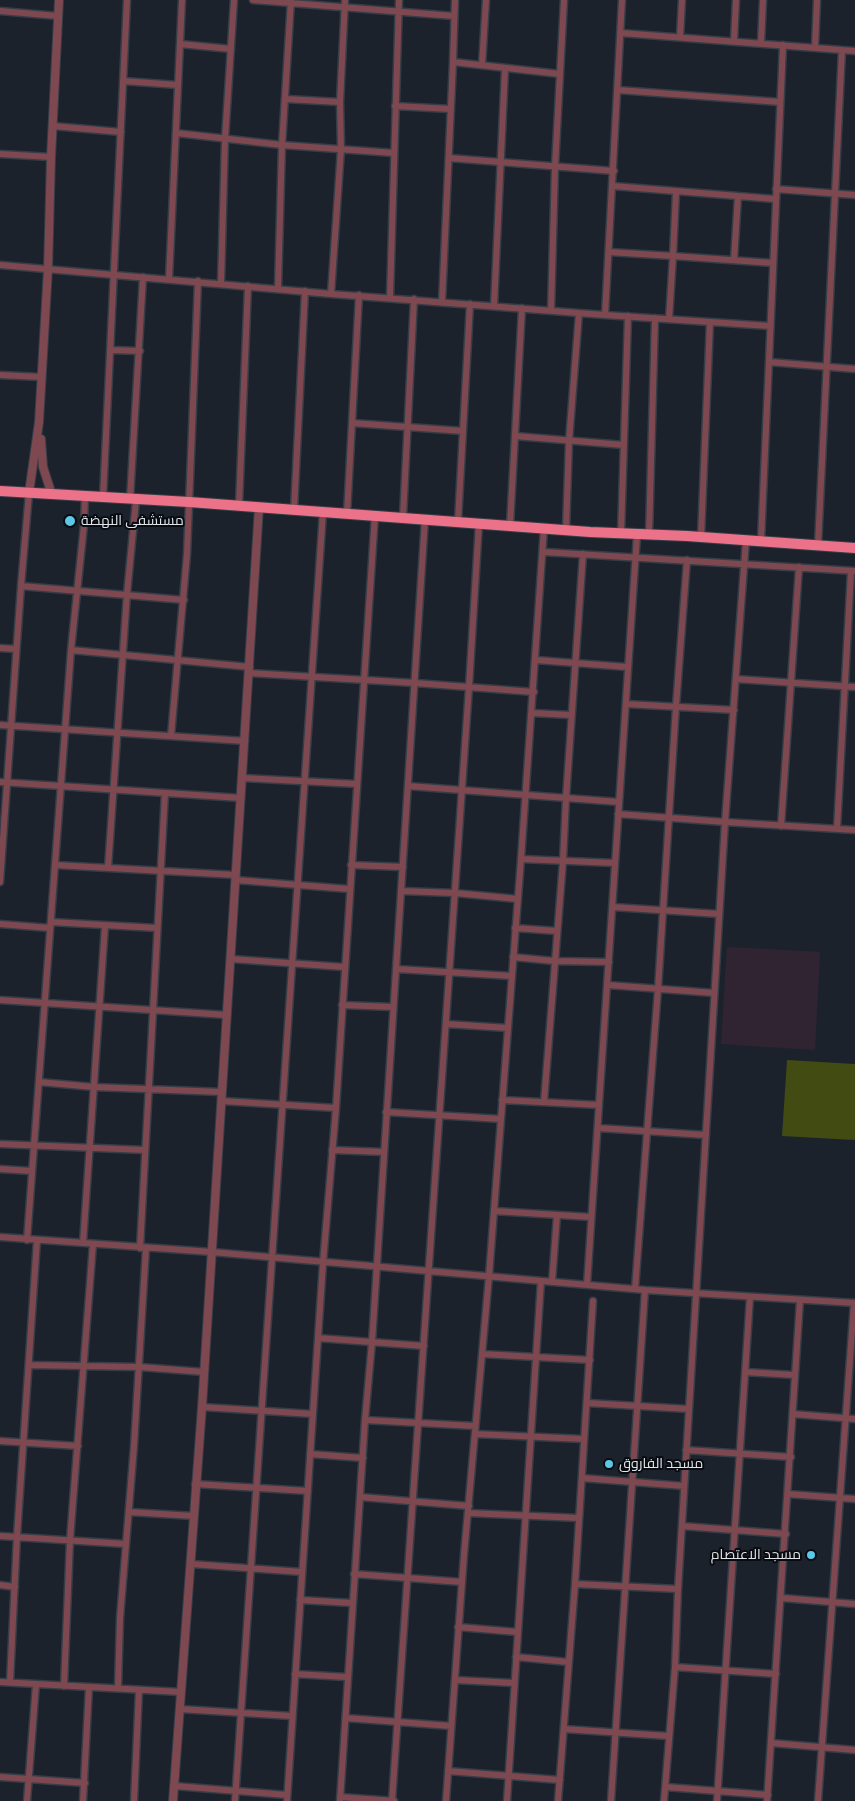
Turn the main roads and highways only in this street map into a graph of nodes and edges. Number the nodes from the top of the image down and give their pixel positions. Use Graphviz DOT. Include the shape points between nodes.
graph roads {
  1 [pos="0,492"];
  2 [pos="855,548"];
  1 -- 2 [label="highway"];
}
